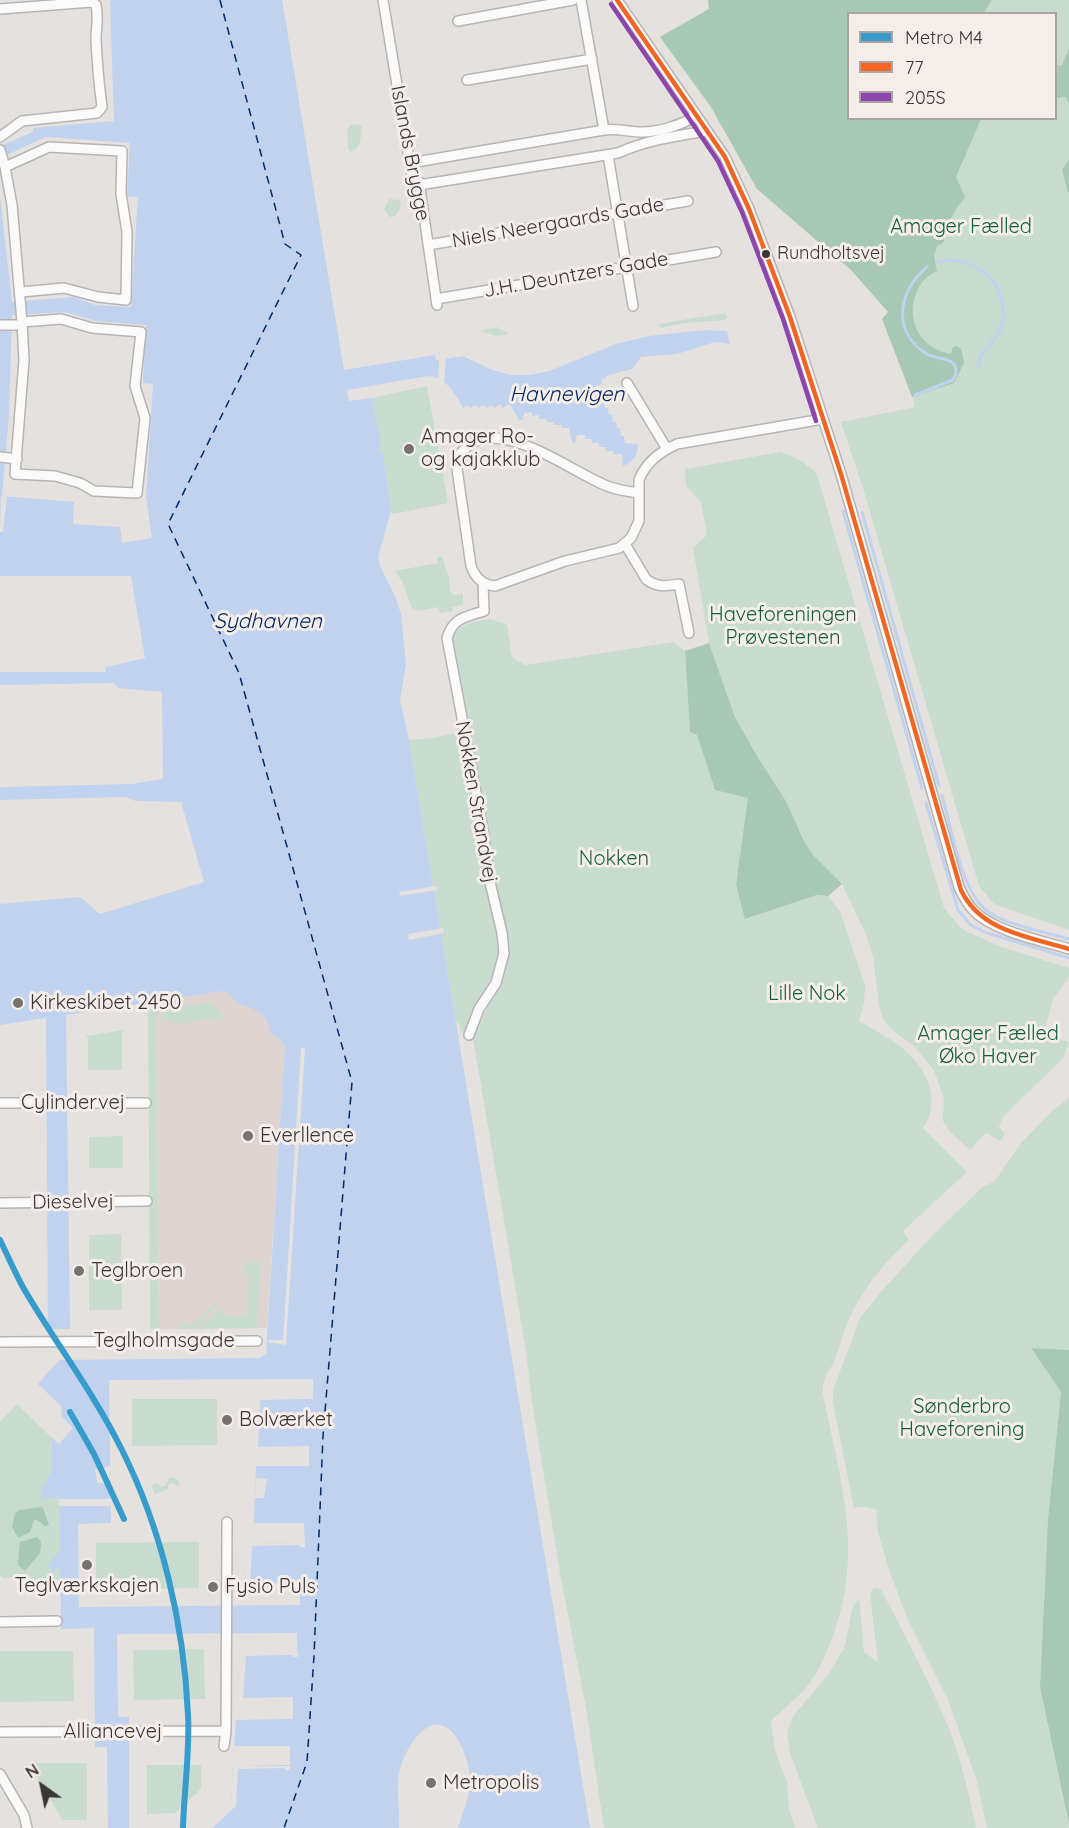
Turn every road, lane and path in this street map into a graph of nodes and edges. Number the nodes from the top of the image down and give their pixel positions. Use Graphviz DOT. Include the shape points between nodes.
graph roads {
  1 [pos="383,0"];
  2 [pos="573,0"];
  3 [pos="581,0"];
  4 [pos="617,0"];
  5 [pos="0,9"];
  6 [pos="458,21"];
  7 [pos="592,59"];
  8 [pos="467,80"];
  9 [pos="696,116"];
  10 [pos="604,129"];
  11 [pos="707,131"];
  12 [pos="0,137"];
  13 [pos="608,154"];
  14 [pos="3,158"];
  15 [pos="410,162"];
  16 [pos="419,185"];
  17 [pos="688,201"];
  18 [pos="618,213"];
  19 [pos="428,245"];
  20 [pos="716,252"];
  21 [pos="627,267"];
  22 [pos="21,296"];
  23 [pos="436,302"];
  24 [pos="633,306"];
  25 [pos="20,322"];
  26 [pos="0,325"];
  27 [pos="627,383"];
  28 [pos="823,419"];
  29 [pos="667,448"];
  30 [pos="8,457"];
  31 [pos="638,493"];
  32 [pos="625,544"];
  33 [pos="483,583"];
  34 [pos="689,633"];
  35 [pos="1069,948"];
  36 [pos="469,1035"];
  37 [pos="0,1103"];
  38 [pos="146,1103"];
  39 [pos="147,1201"];
  40 [pos="0,1203"];
  41 [pos="257,1341"];
  42 [pos="0,1342"];
  43 [pos="227,1522"];
  44 [pos="0,1622"];
  45 [pos="57,1622"];
  46 [pos="226,1731"];
  47 [pos="0,1732"];
  48 [pos="224,1746"];
  49 [pos="0,1774"];
  50 [pos="27,1828"];
  1 -- 15 [label="street, Islands Brygge"];
  2 -- 6 [label="street"];
  3 -- 7 [label="street"];
  4 -- 9 [label="street"];
  5 -- 12 [label="street" via="92,2 96,5 102,107 97,113 22,121"];
  7 -- 8 [label="street"];
  7 -- 10 [label="street"];
  9 -- 10 [label="street" via="683,124 643,133"];
  9 -- 11 [label="street"];
  10 -- 15 [label="street"];
  11 -- 13 [label="street" via="636,144"];
  11 -- 28 [label="street" via="725,157 749,209 790,316"];
  13 -- 16 [label="street"];
  13 -- 18 [label="street"];
  14 -- 22 [label="street"];
  14 -- 22 [label="street" via="49,147 122,151 126,300 64,288"];
  15 -- 16 [label="street, Islands Brygge" via="412,176"];
  16 -- 19 [label="street, Islands Brygge"];
  17 -- 18 [label="street, Niels Neergaards Gade"];
  18 -- 19 [label="street, Niels Neergaards Gade"];
  18 -- 21 [label="street"];
  19 -- 23 [label="street, Islands Brygge"];
  20 -- 21 [label="street, J.H. Deuntzers Gade"];
  21 -- 23 [label="street, J.H. Deuntzers Gade"];
  21 -- 24 [label="street"];
  22 -- 25 [label="street"];
  25 -- 26 [label="street"];
  25 -- 30 [label="street" via="24,360"];
  25 -- 30 [label="street" via="61,319 92,328 141,332 135,386 145,418 137,493 94,490 55,476 15,474"];
  27 -- 29 [label="street"];
  28 -- 29 [label="street"];
  28 -- 35 [label="street" via="959,887 966,902 984,919"];
  29 -- 31 [label="street" via="643,470"];
  31 -- 32 [label="street" via="639,521"];
  31 -- 33 [label="street" via="605,485 520,443 485,438 469,445 456,462 456,474 471,566"];
  32 -- 33 [label="street" via="500,585"];
  32 -- 34 [label="street" via="651,583 679,584"];
  33 -- 36 [label="street, Nokken Strandvej" via="484,611 457,620 447,638 504,953 496,983 472,1022"];
  37 -- 38 [label="street, Cylindervej"];
  39 -- 40 [label="street, Dieselvej"];
  41 -- 42 [label="street, Teglholmsgade"];
  43 -- 46 [label="street"];
  44 -- 45 [label="street"];
  46 -- 47 [label="street, Alliancevej"];
  46 -- 48 [label="street"];
  49 -- 50 [label="street" via="24,1815"];
}
